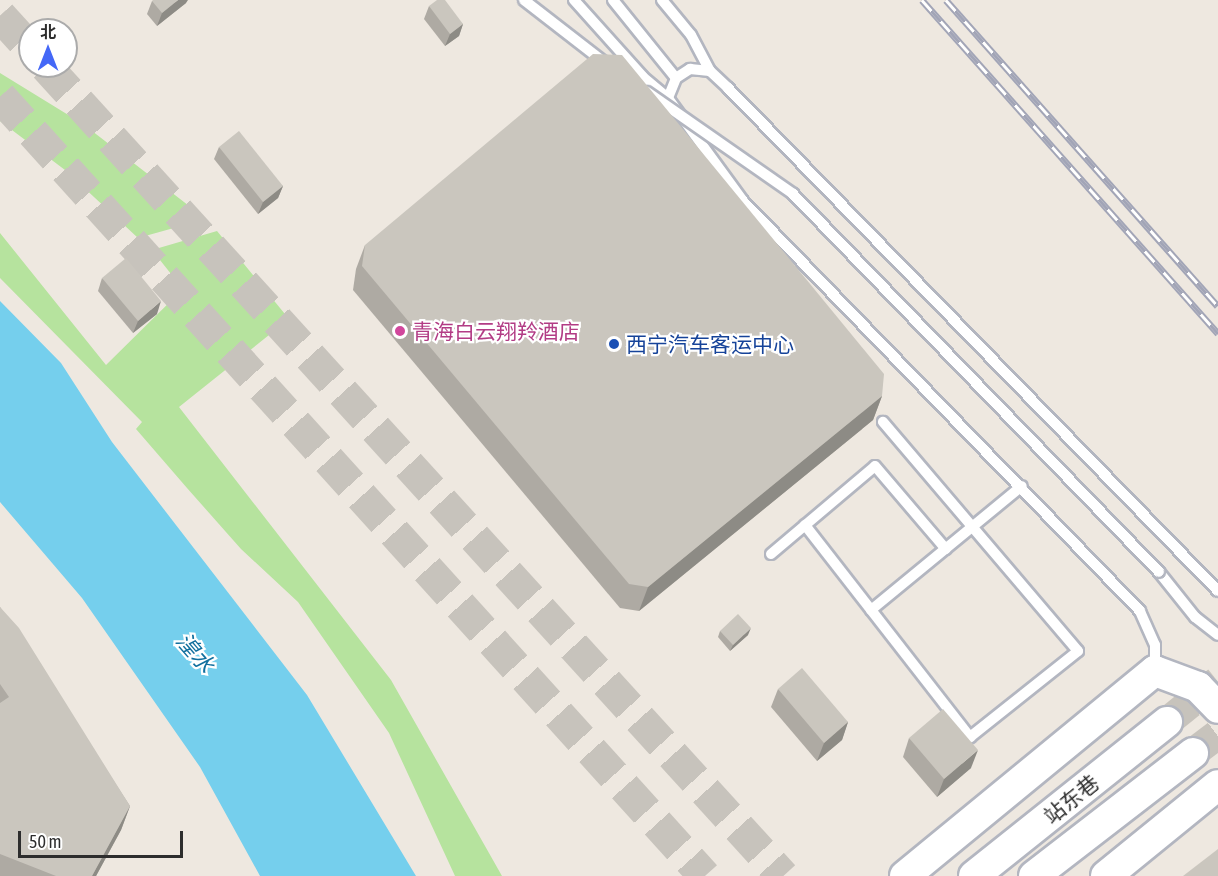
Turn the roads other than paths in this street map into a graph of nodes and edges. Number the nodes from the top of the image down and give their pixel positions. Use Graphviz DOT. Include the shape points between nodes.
graph roads {
  1 [pos="524,0"];
  2 [pos="574,0"];
  3 [pos="613,0"];
  4 [pos="662,0"];
  5 [pos="616,70"];
  6 [pos="710,71"];
  7 [pos="626,77"];
  8 [pos="676,78"];
  9 [pos="669,98"];
  10 [pos="883,422"];
  11 [pos="1022,486"];
  12 [pos="805,525"];
  13 [pos="972,526"];
  14 [pos="946,549"];
  15 [pos="771,554"];
  16 [pos="1218,591"];
  17 [pos="871,610"];
  18 [pos="1218,635"];
  19 [pos="1155,671"];
  20 [pos="1218,708"];
  21 [pos="1167,722"];
  22 [pos="1193,753"];
  23 [pos="1218,785"];
  24 [pos="905,876"];
  25 [pos="974,876"];
  26 [pos="1034,876"];
  27 [pos="1106,876"];
  1 -- 5 [label="lane, bridge"];
  2 -- 9 [label="lane" via="643,77"];
  3 -- 8 [label="lane"];
  4 -- 6 [label="lane" via="691,35"];
  6 -- 8 [label="lane" via="690,69"];
  6 -- 16 [label="lane"];
  7 -- 18 [label="lane, bridge" via="793,194 1159,572 1195,617"];
  8 -- 9 [label="lane"];
  9 -- 11 [label="lane" via="743,201"];
  10 -- 13 [label="lane"];
  11 -- 13 [label="lane"];
  11 -- 19 [label="lane" via="1140,611 1155,645"];
  12 -- 14 [label="lane" via="875,466"];
  12 -- 15 [label="lane"];
  12 -- 17 [label="lane"];
  13 -- 14 [label="lane"];
  13 -- 17 [label="lane" via="1078,651 970,737"];
  14 -- 17 [label="lane"];
  19 -- 20 [label="main road" via="1198,687"];
  19 -- 24 [label="main road"];
  21 -- 25 [label="main road, 站东巷"];
  22 -- 26 [label="main road, 站东巷"];
  23 -- 27 [label="main road"];
}
